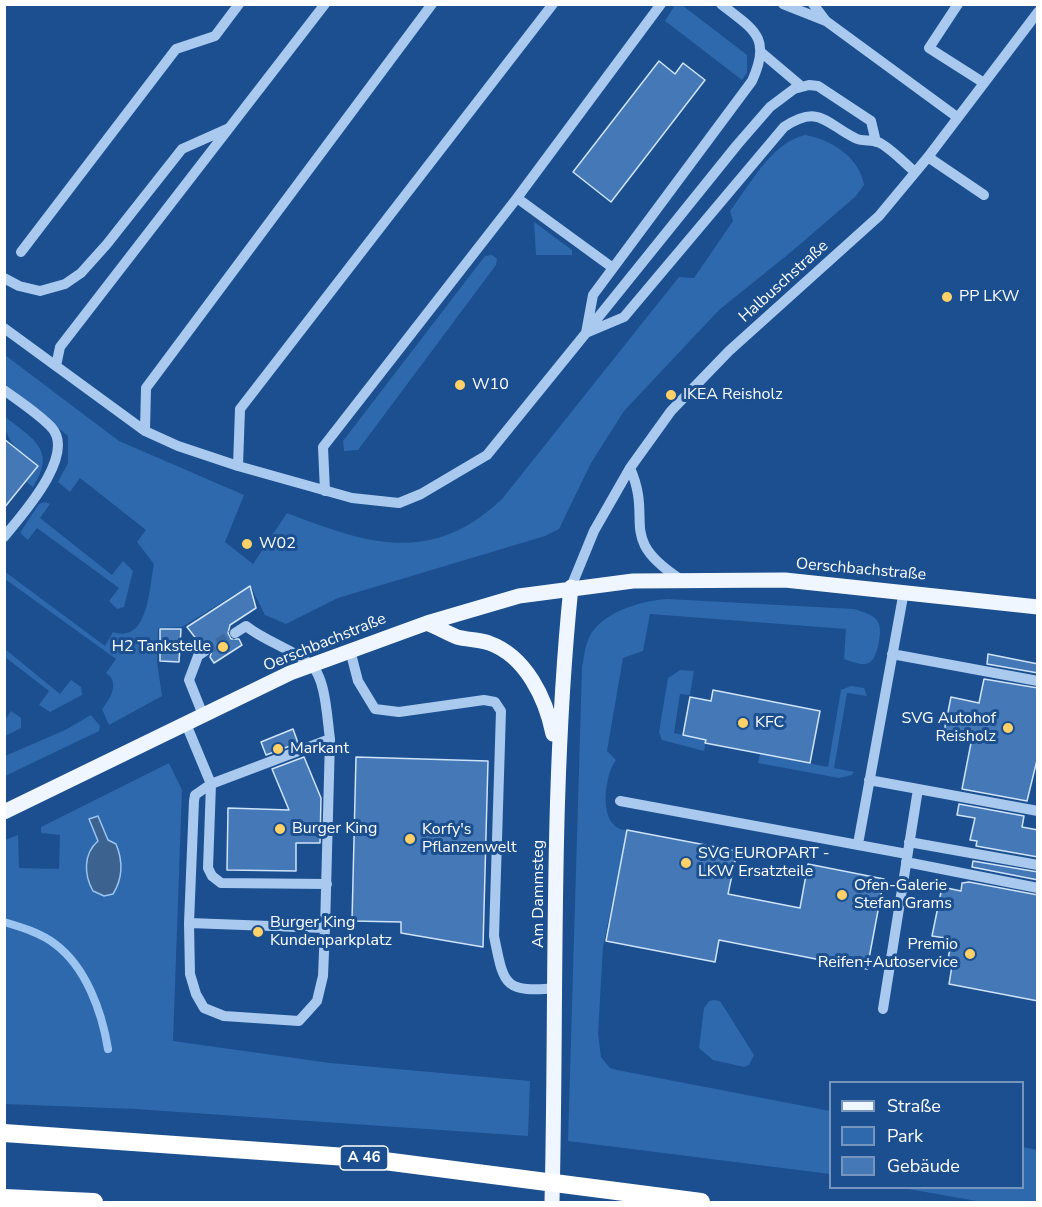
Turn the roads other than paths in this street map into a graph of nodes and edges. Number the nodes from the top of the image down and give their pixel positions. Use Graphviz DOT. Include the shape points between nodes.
graph roads {
  1 [pos="238,4"];
  2 [pos="326,4"];
  3 [pos="432,4"];
  4 [pos="553,4"];
  5 [pos="661,4"];
  6 [pos="721,4"];
  7 [pos="783,4"];
  8 [pos="813,4"];
  9 [pos="958,4"];
  10 [pos="1038,12"];
  11 [pos="826,21"];
  12 [pos="762,53"];
  13 [pos="984,82"];
  14 [pos="801,86"];
  15 [pos="957,117"];
  16 [pos="232,127"];
  17 [pos="876,142"];
  18 [pos="928,157"];
  19 [pos="915,172"];
  20 [pos="984,195"];
  21 [pos="517,198"];
  22 [pos="21,252"];
  23 [pos="613,268"];
  24 [pos="4,278"];
  25 [pos="4,328"];
  26 [pos="586,333"];
  27 [pos="56,366"];
  28 [pos="4,390"];
  29 [pos="145,431"];
  30 [pos="238,466"];
  31 [pos="630,468"];
  32 [pos="325,491"];
  33 [pos="4,537"];
  34 [pos="680,579"];
  35 [pos="571,587"];
  36 [pos="904,591"];
  37 [pos="1038,607"];
  38 [pos="427,623"];
  39 [pos="235,633"];
  40 [pos="350,650"];
  41 [pos="205,651"];
  42 [pos="892,654"];
  43 [pos="312,664"];
  44 [pos="1038,681"];
  45 [pos="203,716"];
  46 [pos="186,724"];
  47 [pos="330,739"];
  48 [pos="558,755"];
  49 [pos="869,780"];
  50 [pos="211,784"];
  51 [pos="918,789"];
  52 [pos="620,801"];
  53 [pos="4,812"];
  54 [pos="1038,812"];
  55 [pos="909,842"];
  56 [pos="858,844"];
  57 [pos="907,858"];
  58 [pos="1038,865"];
  59 [pos="327,884"];
  60 [pos="1038,888"];
  61 [pos="189,923"];
  62 [pos="325,928"];
  63 [pos="556,988"];
  64 [pos="883,1009"];
  65 [pos="4,1133"];
  66 [pos="4,1198"];
  67 [pos="94,1203"];
  68 [pos="552,1203"];
  69 [pos="701,1203"];
  1 -- 22 [label="street" via="215,36 176,49"];
  2 -- 16 [label="street"];
  3 -- 29 [label="street" via="146,388"];
  4 -- 30 [label="street" via="240,409"];
  5 -- 21 [label="street"];
  6 -- 12 [label="street" via="755,31"];
  7 -- 11 [label="street"];
  8 -- 11 [label="street"];
  9 -- 13 [label="street" via="929,48"];
  10 -- 13 [label="street, Halbuschstraße"];
  11 -- 15 [label="street"];
  12 -- 14 [label="street"];
  12 -- 23 [label="street" via="752,81"];
  13 -- 15 [label="street, Halbuschstraße"];
  14 -- 17 [label="street" via="818,86 872,122"];
  14 -- 26 [label="street" via="762,115"];
  15 -- 18 [label="street, Halbuschstraße"];
  16 -- 24 [label="street" via="182,149 107,244 81,273 65,284 40,291"];
  16 -- 27 [label="street" via="60,347"];
  17 -- 19 [label="street"];
  17 -- 26 [label="street" via="856,139 823,118 802,117 784,127 624,317"];
  18 -- 19 [label="street, Halbuschstraße"];
  18 -- 20 [label="street"];
  19 -- 31 [label="street, Halbuschstraße" via="879,216 729,351 680,401"];
  21 -- 23 [label="street"];
  21 -- 32 [label="street" via="323,447"];
  23 -- 26 [label="street" via="593,294"];
  25 -- 27 [label="street"];
  26 -- 32 [label="street" via="487,455 399,503"];
  27 -- 29 [label="street"];
  28 -- 33 [label="street" via="53,430 57,446 54,465 44,485"];
  29 -- 30 [label="street"];
  30 -- 32 [label="street"];
  31 -- 34 [label="street" via="639,487 641,540 660,566"];
  31 -- 35 [label="street, Halbuschstraße" via="594,531"];
  34 -- 35 [label="main road, Oerschbachstraße"];
  34 -- 36 [label="main road, Oerschbachstraße" via="785,580"];
  35 -- 38 [label="main road, Oerschbachstraße" via="519,596"];
  35 -- 48 [label="main road, Am Dammsteg"];
  36 -- 37 [label="main road, Oerschbachstraße"];
  36 -- 42 [label="street"];
  38 -- 40 [label="main road, Oerschbachstraße"];
  38 -- 48 [label="main road" via="508,652 529,674 549,713"];
  39 -- 43 [label="street" via="246,626"];
  40 -- 43 [label="main road, Oerschbachstraße"];
  40 -- 63 [label="street" via="358,681 375,709 399,712 495,702 501,711 494,936 504,976 514,988"];
  41 -- 45 [label="street" via="198,656 189,680"];
  42 -- 44 [label="street"];
  42 -- 49 [label="street"];
  43 -- 45 [label="main road, Oerschbachstraße"];
  43 -- 47 [label="street" via="324,691"];
  45 -- 46 [label="main road, Oerschbachstraße"];
  46 -- 50 [label="street"];
  46 -- 53 [label="main road, Oerschbachstraße"];
  47 -- 50 [label="street"];
  47 -- 59 [label="street"];
  48 -- 63 [label="main road, Am Dammsteg"];
  49 -- 51 [label="street"];
  49 -- 56 [label="street"];
  50 -- 59 [label="street" via="208,868 212,876 221,882"];
  50 -- 61 [label="street" via="195,795 194,801"];
  51 -- 54 [label="street"];
  51 -- 55 [label="street"];
  52 -- 56 [label="street"];
  55 -- 57 [label="street"];
  55 -- 58 [label="street"];
  56 -- 57 [label="street"];
  57 -- 60 [label="street"];
  57 -- 64 [label="street"];
  59 -- 62 [label="street"];
  61 -- 62 [label="street"];
  61 -- 62 [label="street" via="190,974 204,1008 224,1016 299,1021 317,1001 323,976"];
  63 -- 68 [label="main road, Am Dammsteg"];
  65 -- 69 [label="highway, A 46" via="361,1158"];
  66 -- 67 [label="highway"];
}
